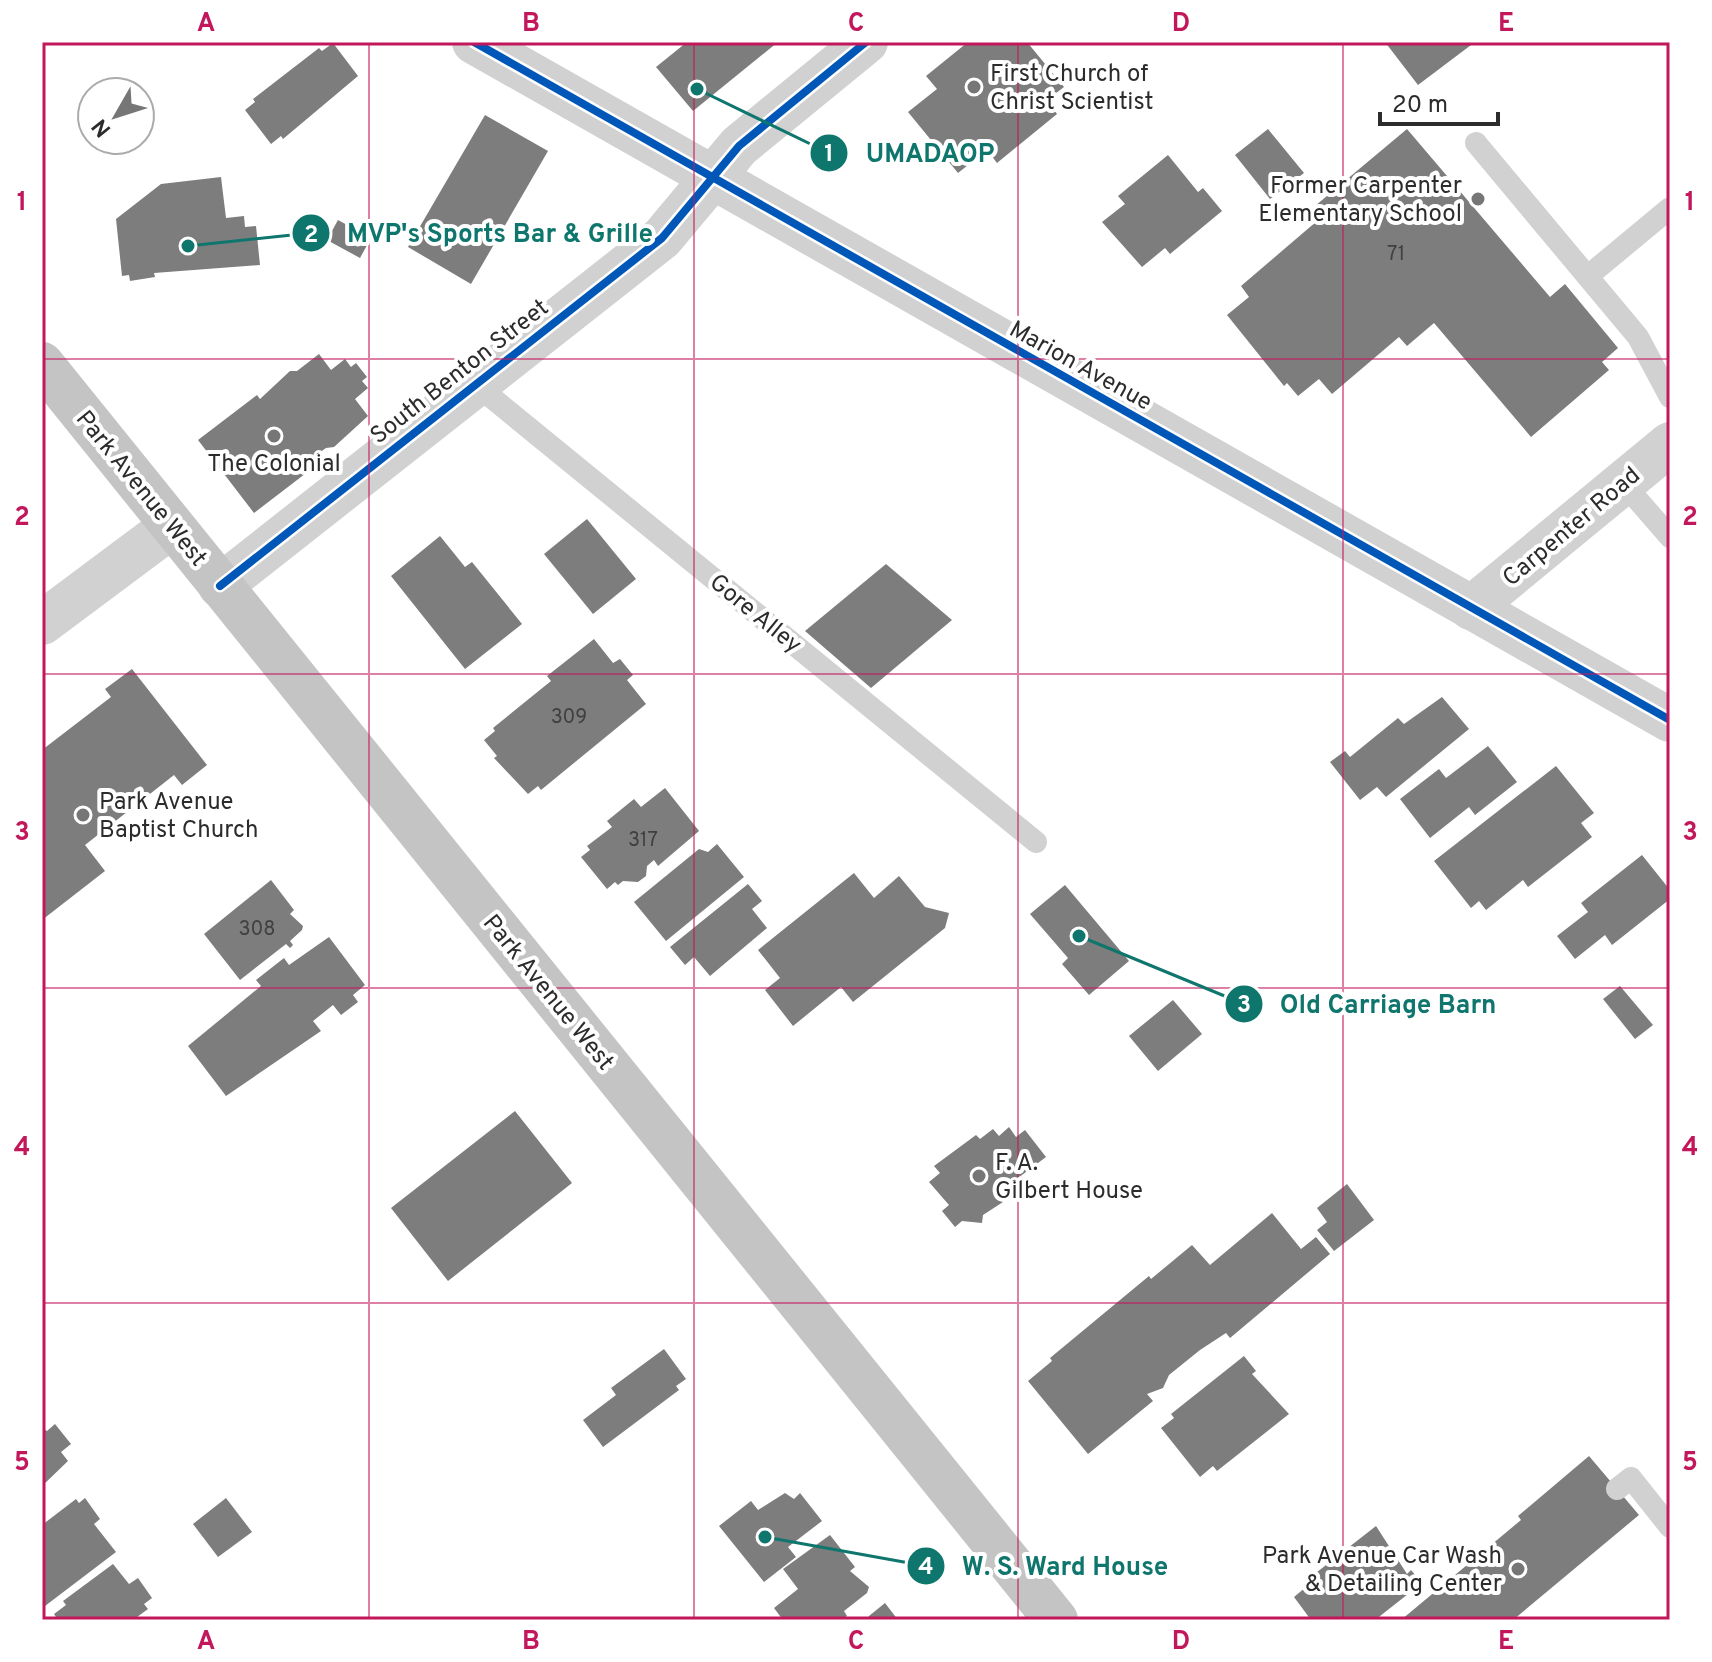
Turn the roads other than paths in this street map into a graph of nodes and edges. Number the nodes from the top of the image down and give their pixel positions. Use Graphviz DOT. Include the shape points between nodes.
graph roads {
  1 [pos="474,42"];
  2 [pos="866,42"];
  3 [pos="1476,143"];
  4 [pos="713,177"];
  5 [pos="1670,208"];
  6 [pos="1588,276"];
  7 [pos="42,364"];
  8 [pos="475,384"];
  9 [pos="1670,397"];
  10 [pos="1670,444"];
  11 [pos="1623,483"];
  12 [pos="172,526"];
  13 [pos="1670,537"];
  14 [pos="220,586"];
  15 [pos="1471,608"];
  16 [pos="42,623"];
  17 [pos="1670,720"];
  18 [pos="1036,842"];
  19 [pos="1617,1489"];
  20 [pos="1670,1527"];
  21 [pos="1053,1619"];
  1 -- 4 [label="street, Marion Avenue"];
  2 -- 4 [label="street, South Benton Street" via="739,146"];
  3 -- 6 [label="lane"];
  4 -- 8 [label="street, South Benton Street" via="662,238"];
  4 -- 15 [label="street, Marion Avenue"];
  5 -- 6 [label="lane"];
  6 -- 9 [label="lane" via="1638,337"];
  7 -- 12 [label="main road, Park Avenue West"];
  8 -- 14 [label="street, South Benton Street"];
  8 -- 18 [label="lane, Gore Alley"];
  10 -- 11 [label="street, Carpenter Road"];
  11 -- 13 [label="lane"];
  11 -- 15 [label="street, Carpenter Road"];
  12 -- 14 [label="main road, Park Avenue West"];
  12 -- 16 [label="street"];
  14 -- 21 [label="main road, Park Avenue West"];
  15 -- 17 [label="street, Marion Avenue"];
  19 -- 20 [label="lane" via="1631,1478"];
}
